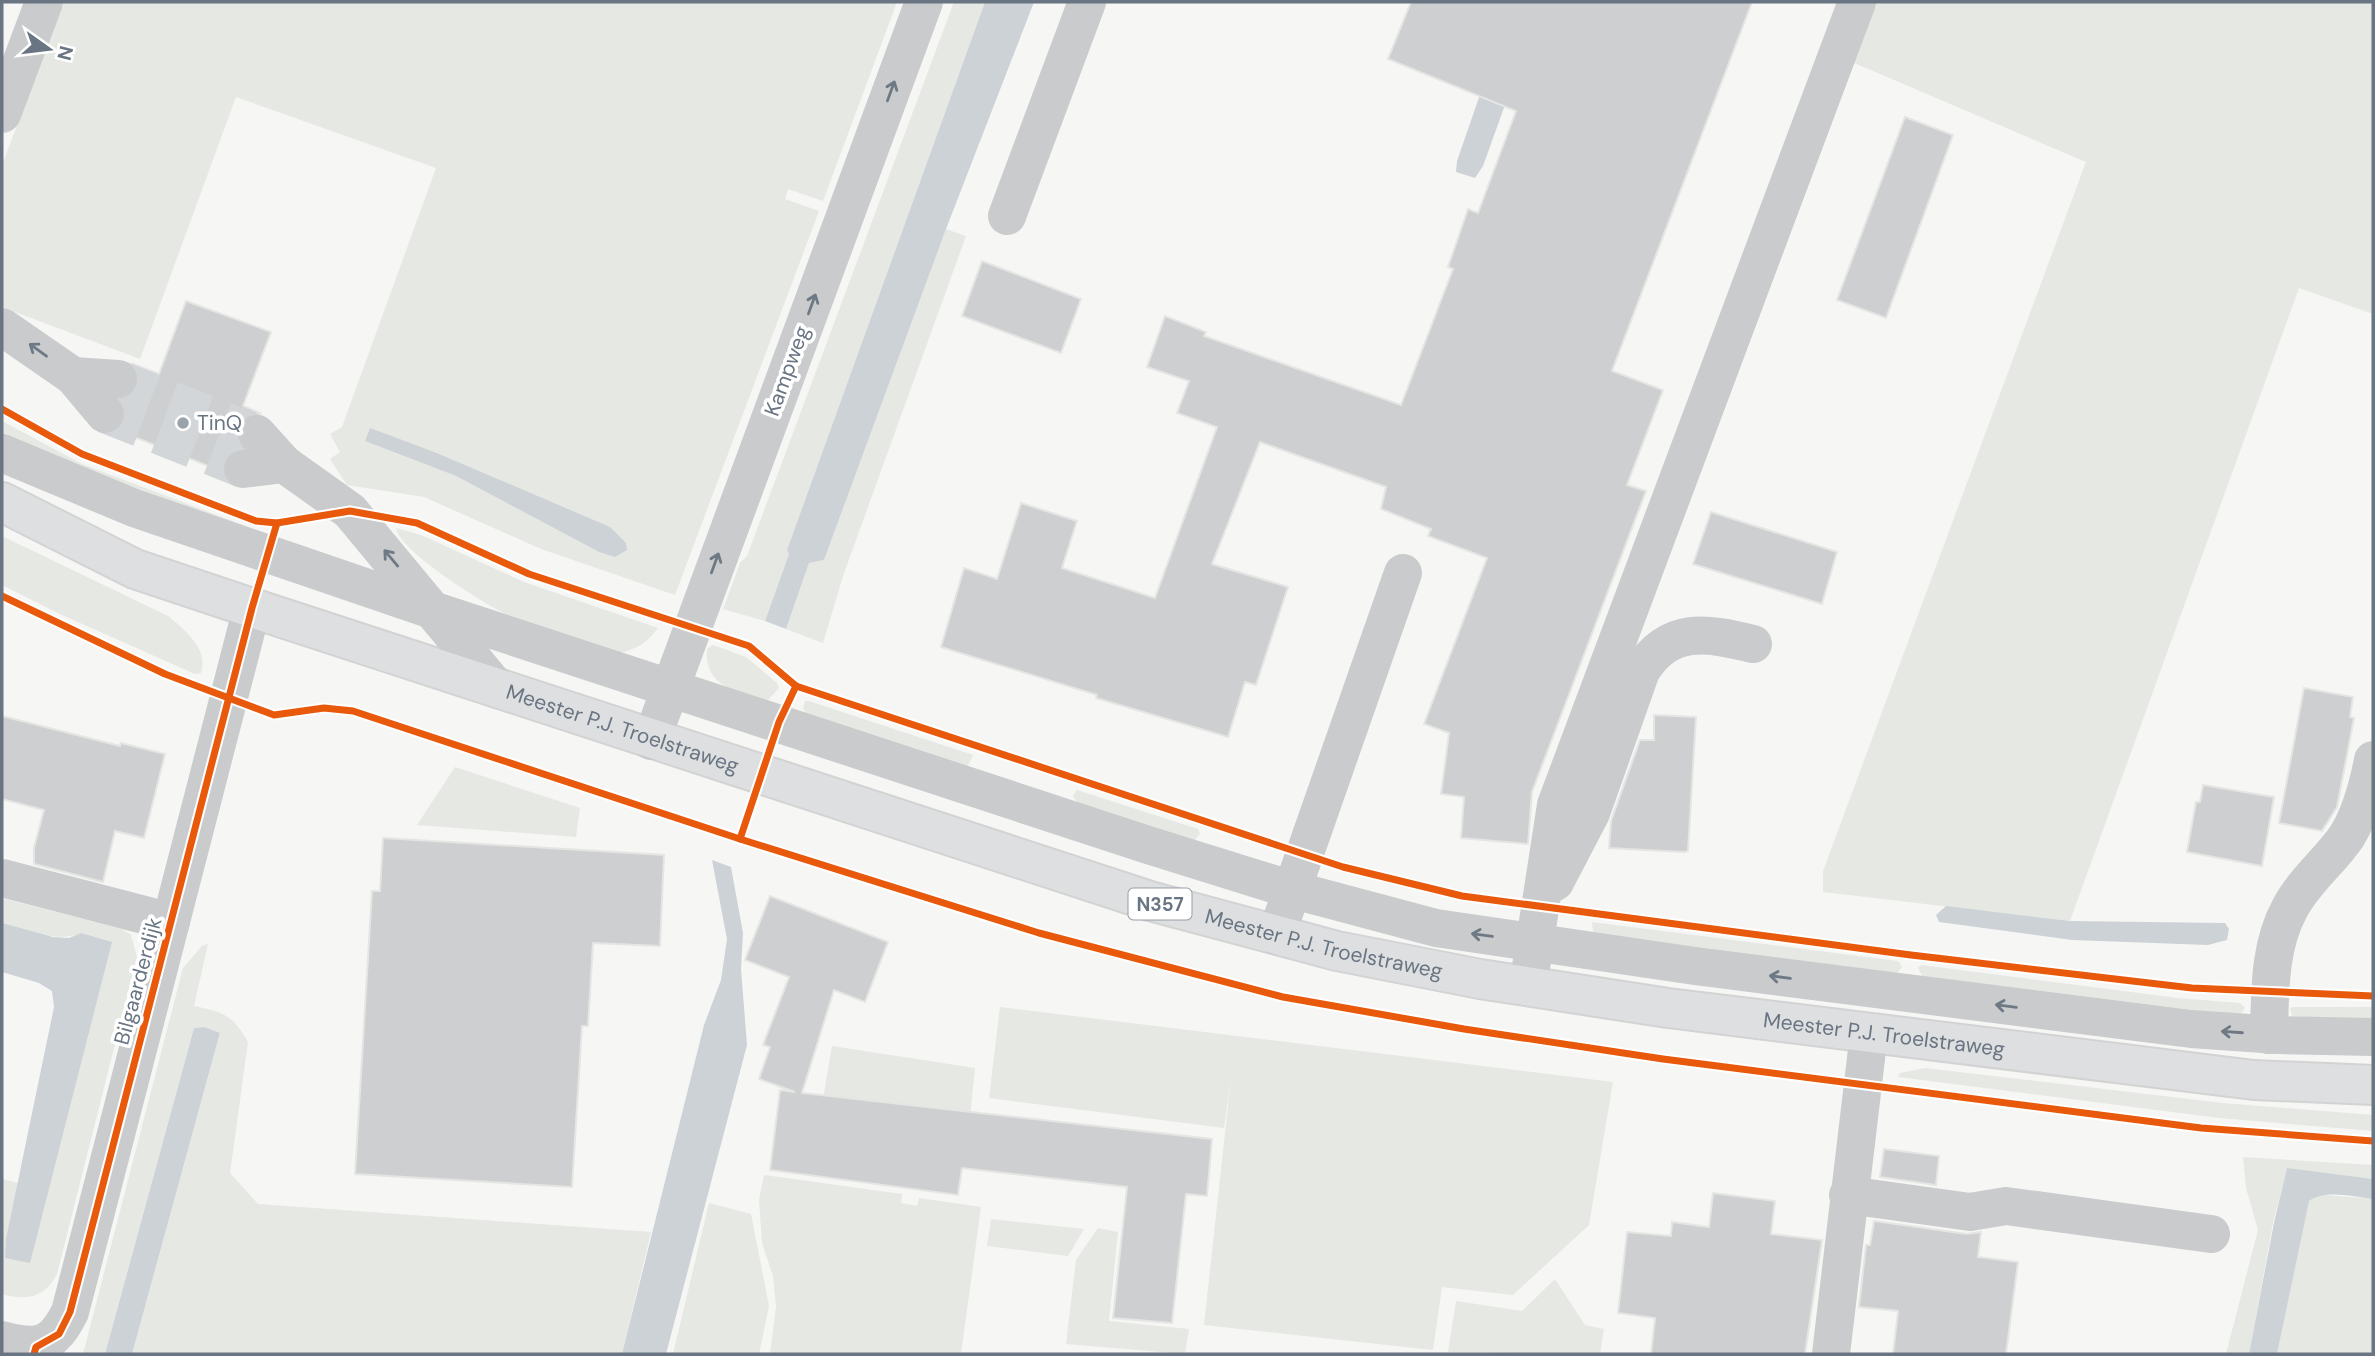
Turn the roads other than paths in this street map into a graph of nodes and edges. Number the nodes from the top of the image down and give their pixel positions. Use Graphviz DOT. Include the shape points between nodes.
graph roads {
  1 [pos="44,2"];
  2 [pos="924,2"];
  3 [pos="1087,2"];
  4 [pos="1857,2"];
  5 [pos="2,114"];
  6 [pos="1007,216"];
  7 [pos="2,327"];
  8 [pos="111,396"];
  9 [pos="257,434"];
  10 [pos="2,453"];
  11 [pos="284,464"];
  12 [pos="243,469"];
  13 [pos="2,502"];
  14 [pos="1403,573"];
  15 [pos="252,608"];
  16 [pos="435,611"];
  17 [pos="1754,644"];
  18 [pos="496,687"];
  19 [pos="670,687"];
  20 [pos="651,741"];
  21 [pos="2373,760"];
  22 [pos="2,878"];
  23 [pos="1292,889"];
  24 [pos="1542,906"];
  25 [pos="171,922"];
  26 [pos="1276,936"];
  27 [pos="1536,943"];
  28 [pos="1527,986"];
  29 [pos="1869,1032"];
  30 [pos="2269,1035"];
  31 [pos="2373,1037"];
  32 [pos="2373,1085"];
  33 [pos="1848,1195"];
  34 [pos="2211,1234"];
  35 [pos="19,1344"];
  36 [pos="1831,1354"];
  1 -- 5 [label="street"];
  19 -- 2 [label="street, Kampweg, one-way"];
  3 -- 6 [label="street"];
  4 -- 24 [label="street" via="1556,805"];
  8 -- 7 [label="street, one-way"];
  9 -- 11 [label="street"];
  10 -- 16 [label="street, Meester P.J. Troelstraweg" via="134,508"];
  11 -- 12 [label="street"];
  16 -- 11 [label="street, one-way" via="350,511"];
  13 -- 15 [label="main road, Meester P.J. Troelstraweg / N357" via="135,569"];
  14 -- 23 [label="street"];
  15 -- 18 [label="main road, Meester P.J. Troelstraweg / N357"];
  15 -- 25 [label="street, Bilgaarderdijk"];
  16 -- 18 [label="street"];
  16 -- 19 [label="street, Meester P.J. Troelstraweg"];
  17 -- 24 [label="street" via="1694,635 1666,643 1651,656 1591,813"];
  18 -- 20 [label="main road, Meester P.J. Troelstraweg / N357"];
  19 -- 20 [label="street, Kampweg"];
  19 -- 23 [label="street, Meester P.J. Troelstraweg"];
  20 -- 26 [label="main road, Meester P.J. Troelstraweg / N357" via="1137,897"];
  21 -- 30 [label="street" via="2368,788 2346,838 2291,905 2281,927 2274,958"];
  22 -- 25 [label="street"];
  23 -- 26 [label="street"];
  27 -- 23 [label="street, Meester P.J. Troelstraweg, one-way" via="1436,928"];
  24 -- 27 [label="street"];
  25 -- 35 [label="street, Bilgaarderdijk" via="70,1312 59,1334"];
  26 -- 28 [label="main road, Meester P.J. Troelstraweg / N357"];
  27 -- 28 [label="street"];
  30 -- 27 [label="street, Meester P.J. Troelstraweg, one-way" via="2166,1026"];
  28 -- 29 [label="main road, Meester P.J. Troelstraweg / N357"];
  29 -- 32 [label="main road, Meester P.J. Troelstraweg / N357" via="2254,1080"];
  29 -- 33 [label="street"];
  30 -- 31 [label="street, Meester P.J. Troelstraweg"];
  33 -- 34 [label="street" via="1969,1212 2006,1206"];
  33 -- 36 [label="street"];
}
